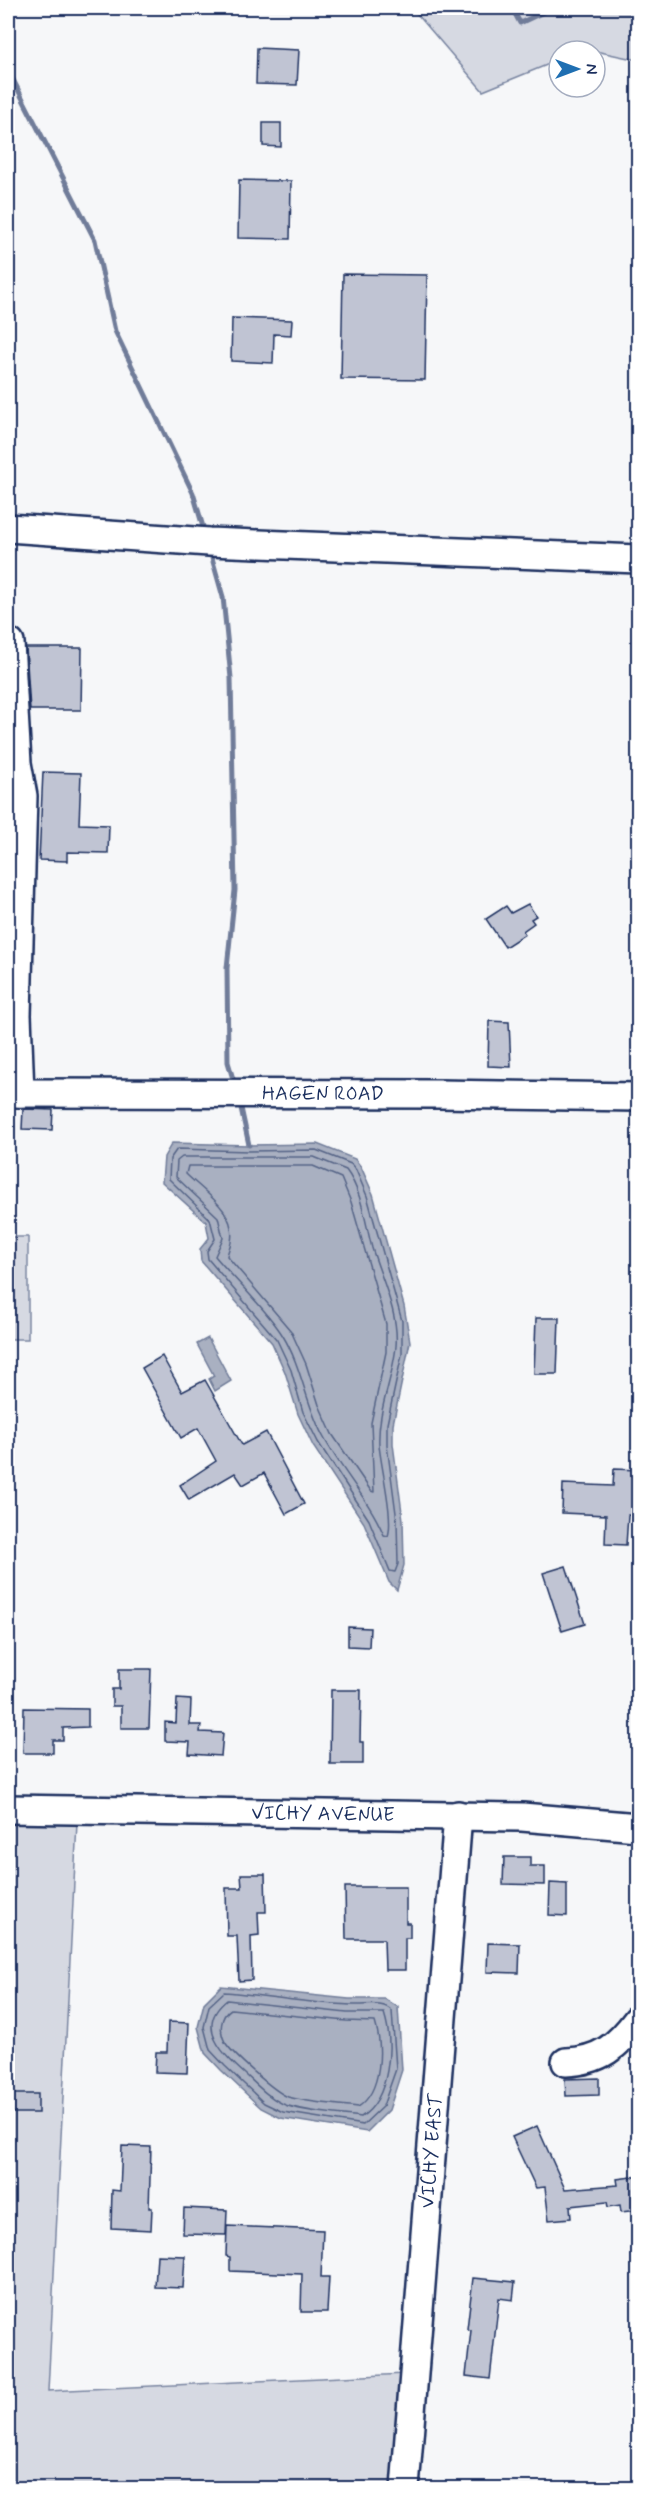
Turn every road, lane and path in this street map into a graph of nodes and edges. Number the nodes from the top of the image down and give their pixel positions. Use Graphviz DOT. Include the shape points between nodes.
graph roads {
  1 [pos="8,528"];
  2 [pos="639,559"];
  3 [pos="10,643"];
  4 [pos="14,1093"];
  5 [pos="639,1097"];
  6 [pos="8,1809"];
  7 [pos="458,1815"];
  8 [pos="639,1827"];
  9 [pos="639,2019"];
  10 [pos="566,2062"];
  11 [pos="405,2488"];
  1 -- 2 [label="street" via="209,542"];
  3 -- 4 [label="street" via="17,763 23,796"];
  4 -- 5 [label="street, HAGEN ROAD"];
  6 -- 7 [label="street, VICHY AVENUE"];
  7 -- 8 [label="street, VICHY AVENUE"];
  7 -- 11 [label="street, VICHY EAST"];
  9 -- 10 [label="street" via="614,2045 594,2058"];
}
